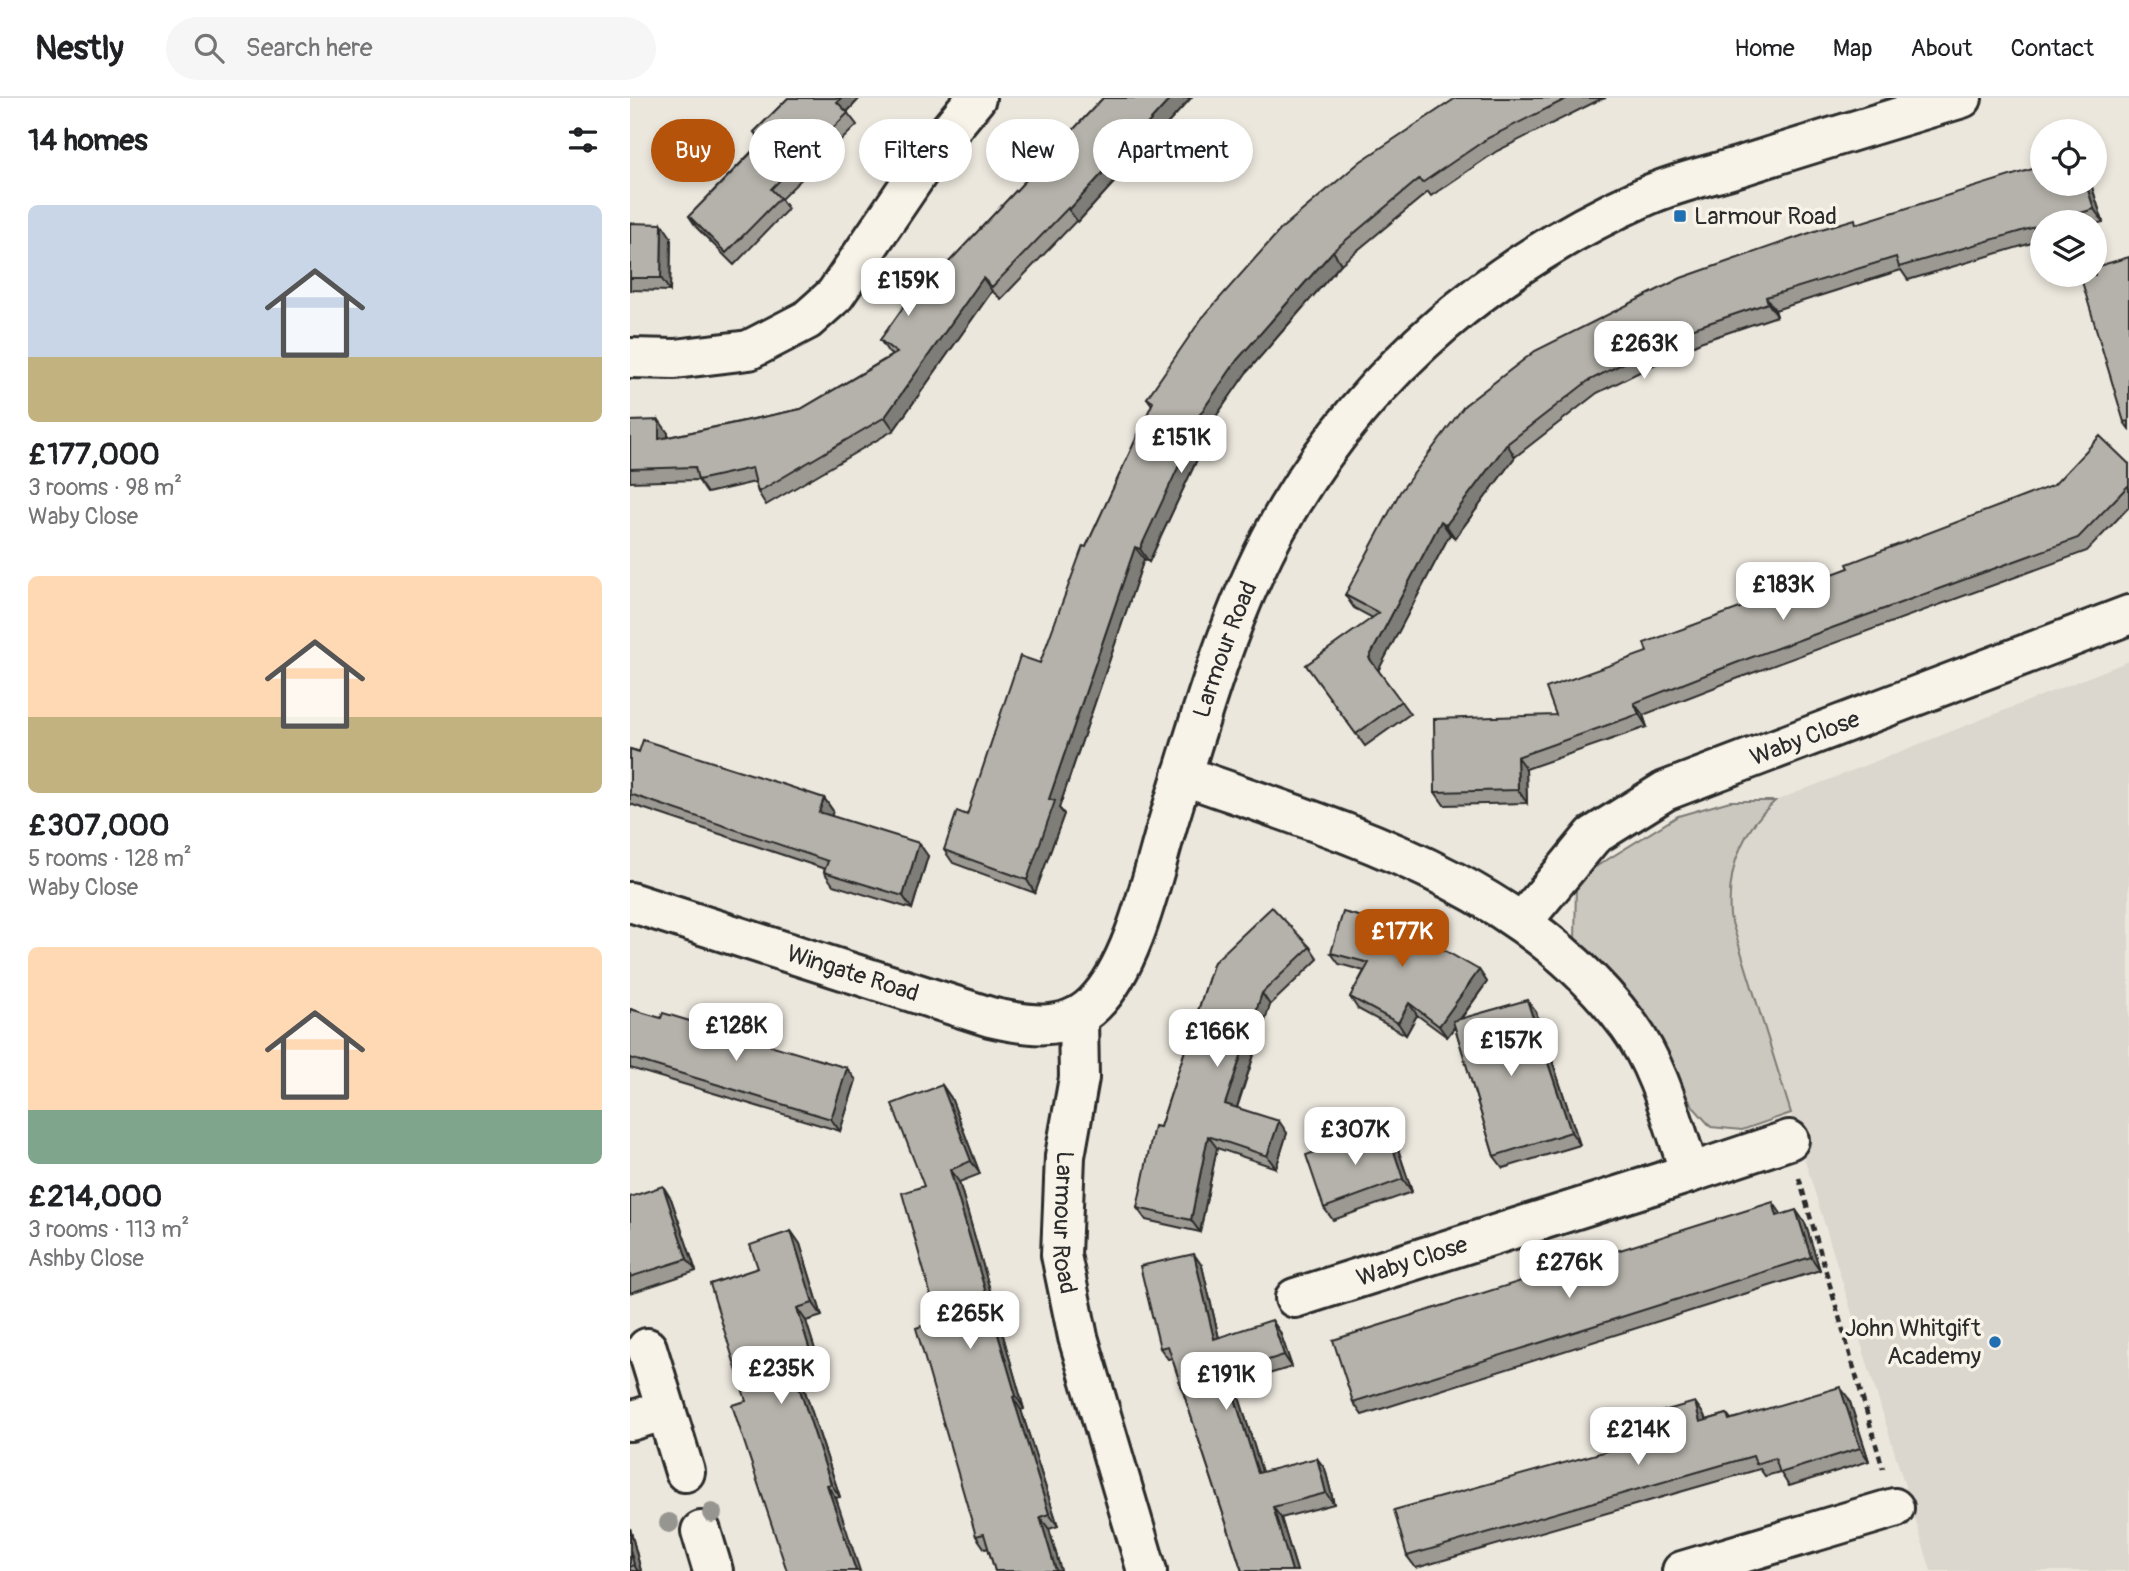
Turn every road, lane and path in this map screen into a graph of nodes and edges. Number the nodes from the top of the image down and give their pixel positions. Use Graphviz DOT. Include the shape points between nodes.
graph roads {
  1 [pos="976,98"];
  2 [pos="1962,98"];
  3 [pos="1876,110"];
  4 [pos="630,358"];
  5 [pos="2129,615"];
  6 [pos="1182,775"];
  7 [pos="630,902"];
  8 [pos="1522,922"];
  9 [pos="1077,1016"];
  10 [pos="1788,1140"];
  11 [pos="1690,1173"];
  12 [pos="1295,1298"];
  13 [pos="647,1348"];
  14 [pos="666,1410"];
  15 [pos="630,1421"];
  16 [pos="685,1472"];
  17 [pos="1895,1507"];
  18 [pos="701,1531"];
  19 [pos="1790,1555"];
  20 [pos="713,1571"];
  21 [pos="1147,1571"];
  22 [pos="1682,1571"];
  1 -- 4 [label="street" via="934,149 835,295 814,315 749,350 675,359"];
  2 -- 3 [label="street, Larmour Road"];
  3 -- 6 [label="street, Larmour Road" via="1650,194 1536,253 1426,335 1332,440 1288,508 1255,568"];
  5 -- 8 [label="street, Waby Close" via="1665,791 1593,836"];
  6 -- 8 [label="street" via="1357,837 1432,869"];
  6 -- 9 [label="street, Larmour Road" via="1121,966 1105,992"];
  7 -- 9 [label="street, Wingate Road" via="990,1017 1024,1025 1052,1025"];
  8 -- 11 [label="street" via="1573,966 1630,1028 1658,1083"];
  9 -- 21 [label="street, Larmour Road" via="1079,1078 1065,1156 1061,1255 1078,1337"];
  10 -- 11 [label="street, Waby Close"];
  10 -- 17 [label="path"];
  11 -- 12 [label="street, Waby Close"];
  13 -- 14 [label="street"];
  14 -- 15 [label="street"];
  14 -- 16 [label="street"];
  17 -- 19 [label="street"];
  18 -- 20 [label="street"];
  19 -- 22 [label="street"];
}
